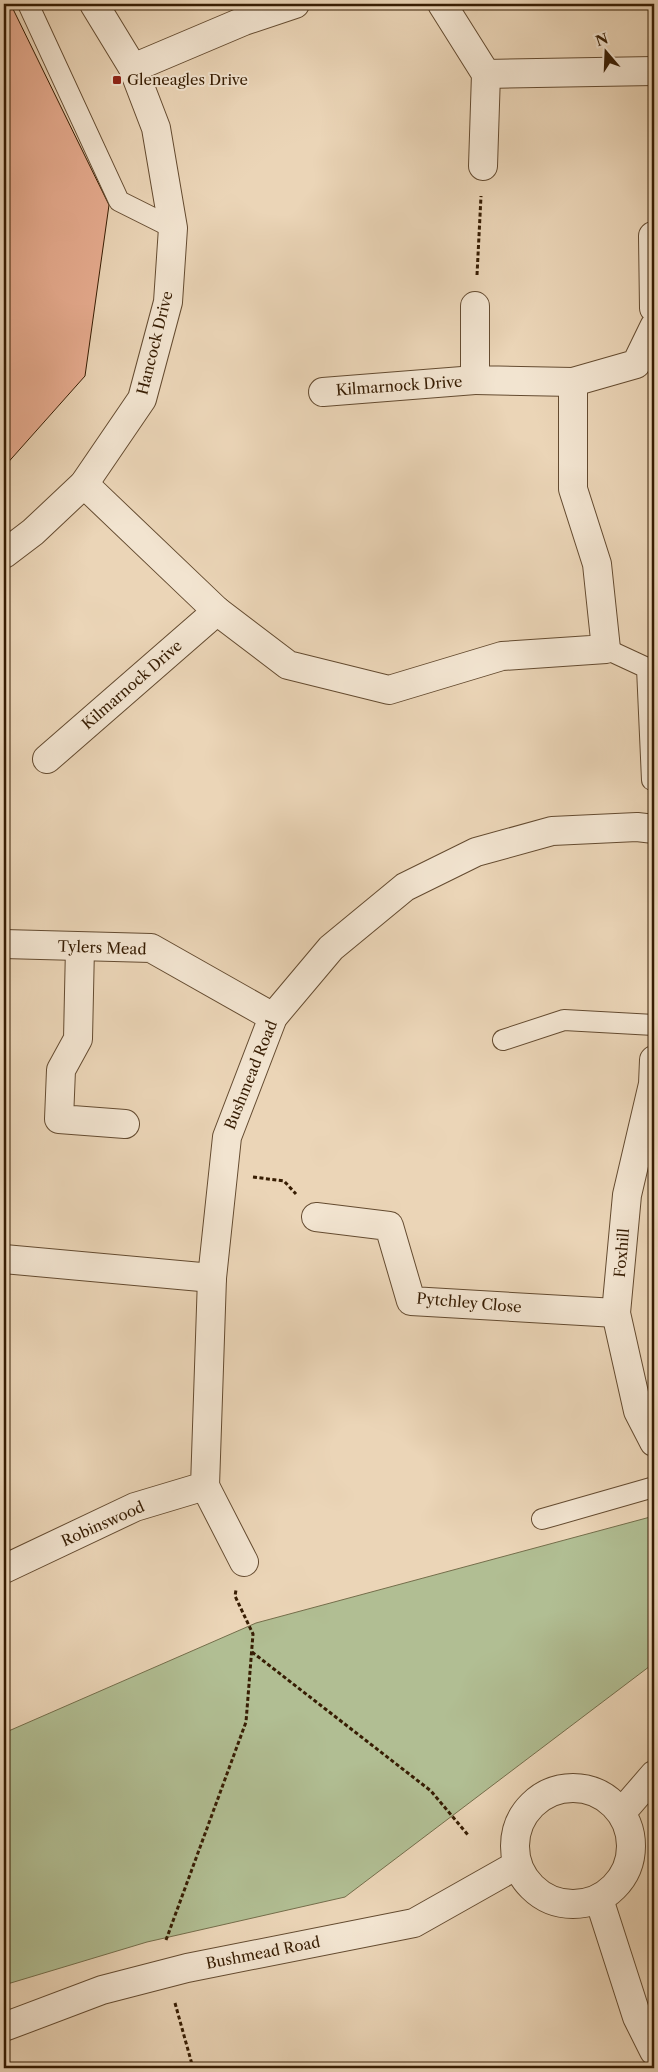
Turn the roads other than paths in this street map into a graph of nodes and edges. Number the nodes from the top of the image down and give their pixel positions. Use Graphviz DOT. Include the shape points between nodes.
graph roads {
  1 [pos="28,4"];
  2 [pos="94,4"];
  3 [pos="296,4"];
  4 [pos="442,4"];
  5 [pos="133,68"];
  6 [pos="654,71"];
  7 [pos="486,74"];
  8 [pos="483,166"];
  9 [pos="174,228"];
  10 [pos="653,236"];
  11 [pos="475,306"];
  12 [pos="654,308"];
  13 [pos="654,327"];
  14 [pos="475,380"];
  15 [pos="573,382"];
  16 [pos="323,392"];
  17 [pos="84,484"];
  18 [pos="4,554"];
  19 [pos="217,611"];
  20 [pos="606,649"];
  21 [pos="47,759"];
  22 [pos="652,780"];
  23 [pos="654,829"];
  24 [pos="4,944"];
  25 [pos="80,947"];
  26 [pos="273,1016"];
  27 [pos="654,1025"];
  28 [pos="503,1040"];
  29 [pos="654,1060"];
  30 [pos="125,1124"];
  31 [pos="316,1217"];
  32 [pos="4,1259"];
  33 [pos="212,1278"];
  34 [pos="616,1314"];
  35 [pos="654,1442"];
  36 [pos="205,1486"];
  37 [pos="654,1487"];
  38 [pos="542,1519"];
  39 [pos="244,1562"];
  40 [pos="4,1569"];
  41 [pos="654,1775"];
  42 [pos="622,1812"];
  43 [pos="515,1866"];
  44 [pos="599,1898"];
  45 [pos="4,2027"];
  46 [pos="654,2051"];
  1 -- 9 [label="lane" via="119,201"];
  2 -- 5 [label="street, Hancock Drive"];
  3 -- 5 [label="street" via="244,21"];
  4 -- 7 [label="street"];
  5 -- 9 [label="street, Hancock Drive" via="156,128"];
  6 -- 7 [label="street"];
  7 -- 8 [label="street"];
  9 -- 17 [label="street, Hancock Drive" via="168,302 142,398"];
  10 -- 12 [label="street"];
  11 -- 14 [label="street, Kilmarnock Drive"];
  13 -- 15 [label="street, Kilmarnock Drive" via="636,364"];
  14 -- 15 [label="street, Kilmarnock Drive"];
  14 -- 16 [label="street, Kilmarnock Drive"];
  15 -- 20 [label="street" via="573,489 597,564"];
  17 -- 18 [label="street, Hancock Drive" via="33,532"];
  17 -- 19 [label="street"];
  19 -- 20 [label="street" via="288,665 389,690 502,656"];
  19 -- 21 [label="street, Kilmarnock Drive"];
  20 -- 22 [label="lane" via="647,668"];
  23 -- 26 [label="street, Bushmead Road" via="552,831 476,852 405,887 338,942"];
  24 -- 25 [label="street, Tylers Mead"];
  25 -- 26 [label="street, Tylers Mead" via="151,948"];
  25 -- 30 [label="street" via="78,1040 61,1070 59,1119"];
  26 -- 33 [label="street, Bushmead Road" via="227,1136"];
  27 -- 28 [label="lane" via="564,1020"];
  29 -- 34 [label="street, Foxhill" via="652,1084 627,1195"];
  31 -- 34 [label="street, Pytchley Close" via="389,1226 411,1301"];
  32 -- 33 [label="street"];
  33 -- 36 [label="street"];
  34 -- 35 [label="street, Foxhill" via="638,1411"];
  36 -- 39 [label="street"];
  36 -- 40 [label="street, Robinswood" via="136,1507"];
  37 -- 38 [label="lane"];
  41 -- 42 [label="street"];
  42 -- 43 [label="street" via="604,1795 583,1789 567,1788 549,1793 532,1804 521,1818 514,1835"];
  42 -- 44 [label="street" via="630,1830 628,1868 616,1887"];
  43 -- 44 [label="street" via="528,1885 559,1904 579,1904"];
  43 -- 45 [label="street, Bushmead Road" via="414,1923 177,1971 102,1990"];
  44 -- 46 [label="street" via="637,2018"];
}
